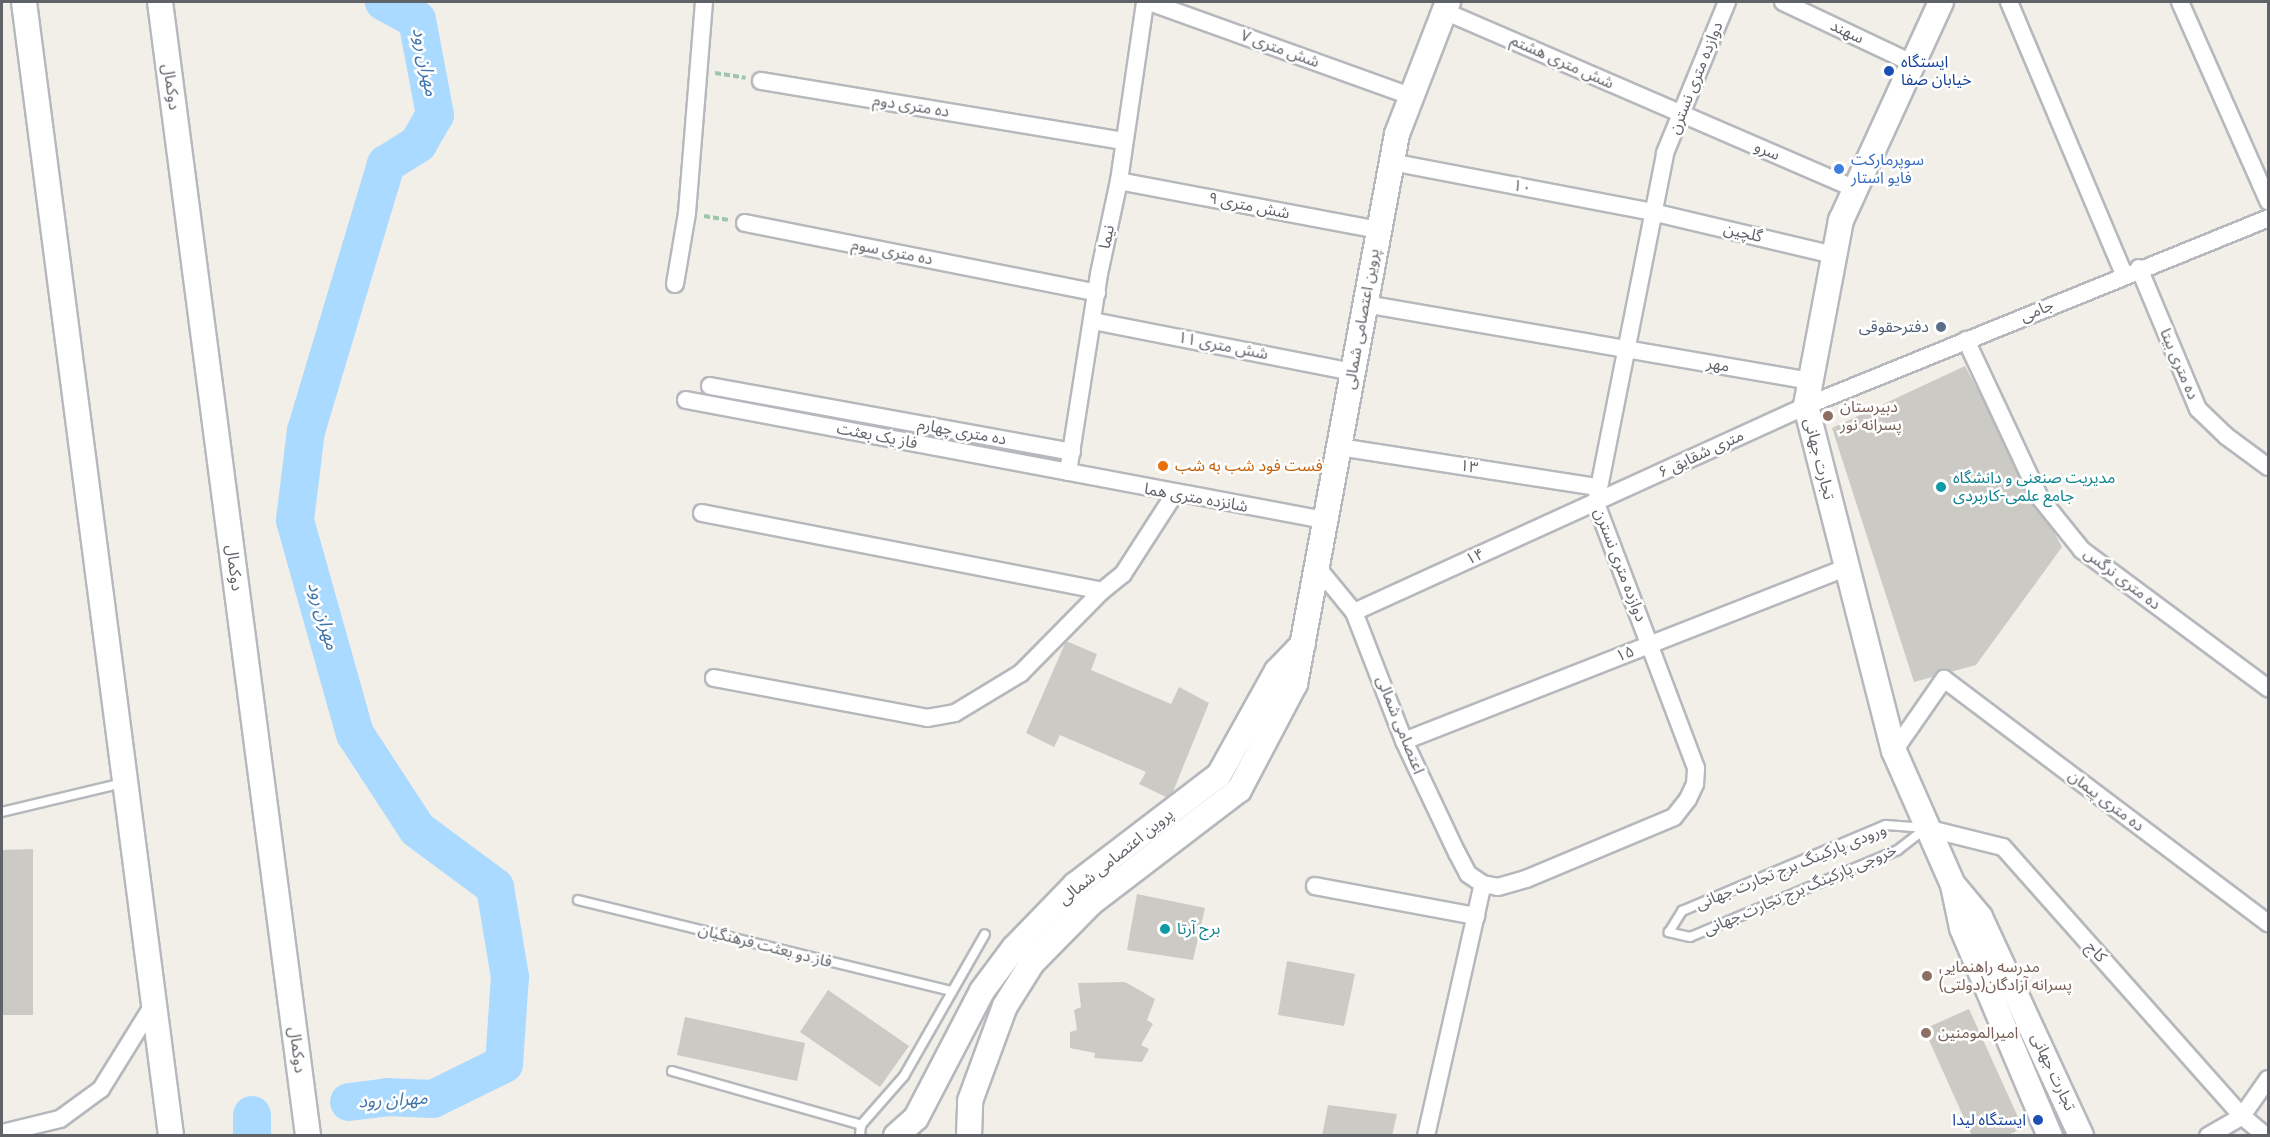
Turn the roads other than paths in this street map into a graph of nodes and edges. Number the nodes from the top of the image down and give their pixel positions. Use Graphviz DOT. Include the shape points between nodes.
graph roads {
  1 [pos="24,2"];
  2 [pos="160,2"];
  3 [pos="704,2"];
  4 [pos="1145,2"];
  5 [pos="1149,2"];
  6 [pos="1727,2"];
  7 [pos="1783,2"];
  8 [pos="1941,2"];
  9 [pos="2009,2"];
  10 [pos="2180,2"];
  11 [pos="1446,6"];
  12 [pos="1912,63"];
  13 [pos="761,81"];
  14 [pos="1410,96"];
  15 [pos="1680,114"];
  16 [pos="1123,141"];
  17 [pos="1391,162"];
  18 [pos="1119,181"];
  19 [pos="1855,189"];
  20 [pos="2268,201"];
  21 [pos="1652,212"];
  22 [pos="2268,218"];
  23 [pos="745,223"];
  24 [pos="1379,230"];
  25 [pos="1834,255"];
  26 [pos="2132,271"];
  27 [pos="675,284"];
  28 [pos="1097,293"];
  29 [pos="1365,304"];
  30 [pos="1093,321"];
  31 [pos="1966,340"];
  32 [pos="1626,350"];
  33 [pos="1352,372"];
  34 [pos="1810,381"];
  35 [pos="710,386"];
  36 [pos="686,400"];
  37 [pos="1806,406"];
  38 [pos="1339,447"];
  39 [pos="1072,452"];
  40 [pos="2268,467"];
  41 [pos="1068,472"];
  42 [pos="1174,495"];
  43 [pos="1597,495"];
  44 [pos="702,513"];
  45 [pos="1325,520"];
  46 [pos="1317,567"];
  47 [pos="1847,567"];
  48 [pos="1102,591"];
  49 [pos="1354,612"];
  50 [pos="1303,644"];
  51 [pos="1650,644"];
  52 [pos="714,678"];
  53 [pos="2268,688"];
  54 [pos="1404,741"];
  55 [pos="1894,752"];
  56 [pos="126,782"];
  57 [pos="2,812"];
  58 [pos="1926,828"];
  59 [pos="1483,884"];
  60 [pos="1953,885"];
  61 [pos="1315,886"];
  62 [pos="578,900"];
  63 [pos="1476,916"];
  64 [pos="2268,923"];
  65 [pos="1669,932"];
  66 [pos="985,934"];
  67 [pos="952,991"];
  68 [pos="156,1001"];
  69 [pos="672,1071"];
  70 [pos="2268,1079"];
  71 [pos="2241,1116"];
  72 [pos="861,1125"];
  73 [pos="2,1133"];
  74 [pos="171,1136"];
  75 [pos="308,1136"];
  76 [pos="860,1136"];
  77 [pos="896,1136"];
  78 [pos="969,1136"];
  79 [pos="1426,1136"];
  80 [pos="2050,1136"];
  81 [pos="2081,1136"];
  82 [pos="2208,1136"];
  83 [pos="2266,1136"];
  1 -- 56 [label="main road"];
  2 -- 75 [label="main road, دوکمال"];
  3 -- 27 [label="street" via="687,213"];
  4 -- 16 [label="street, نیما"];
  5 -- 14 [label="street, ۷ شش متری"];
  6 -- 15 [label="street, دوازده متری نسترن"];
  7 -- 12 [label="street, سهند"];
  8 -- 12 [label="main road, تجارت جهانی"];
  9 -- 26 [label="street, ده متری بیتا"];
  10 -- 20 [label="street"];
  11 -- 14 [label="main road, پروین اعتصامی شمالی"];
  11 -- 15 [label="street, شش متری هشتم"];
  12 -- 19 [label="main road, تجارت جهانی"];
  13 -- 16 [label="street, ده متری دوم"];
  14 -- 17 [label="main road, پروین اعتصامی شمالی"];
  15 -- 19 [label="street, سرو"];
  15 -- 21 [label="street, دوازده متری نسترن" via="1665,153"];
  16 -- 18 [label="street, نیما"];
  17 -- 21 [label="street, ۱۰"];
  17 -- 24 [label="main road, پروین اعتصامی شمالی"];
  18 -- 24 [label="street, ۹ شش متری"];
  18 -- 28 [label="street, نیما"];
  19 -- 25 [label="main road, تجارت جهانی" via="1841,220"];
  21 -- 25 [label="street, گلچین"];
  21 -- 32 [label="street, دوازده متری نسترن"];
  22 -- 26 [label="street, جامی"];
  23 -- 28 [label="street, ده متری سوم"];
  24 -- 29 [label="main road, پروین اعتصامی شمالی"];
  25 -- 34 [label="main road, تجارت جهانی"];
  26 -- 31 [label="street, جامی"];
  26 -- 40 [label="street, ده متری بیتا" via="2198,409"];
  28 -- 30 [label="street, نیما"];
  29 -- 32 [label="street, مهر"];
  29 -- 33 [label="main road, پروین اعتصامی شمالی"];
  30 -- 33 [label="street, ۱۱ شش متری"];
  30 -- 39 [label="street, نیما"];
  31 -- 37 [label="street, جامی"];
  31 -- 53 [label="street, ده متری نرگس" via="2040,498 2082,550"];
  32 -- 34 [label="street, مهر"];
  32 -- 43 [label="street, دوازده متری نسترن"];
  33 -- 38 [label="main road, پروین اعتصامی شمالی"];
  34 -- 37 [label="main road, تجارت جهانی"];
  35 -- 39 [label="street, ده متری چهارم"];
  36 -- 41 [label="street, فاز یک بعثت"];
  37 -- 43 [label="street, ۶ متری شقایق"];
  37 -- 47 [label="main road, تجارت جهانی"];
  38 -- 43 [label="street, ۱۳"];
  38 -- 45 [label="main road, پروین اعتصامی شمالی"];
  39 -- 41 [label="street, نیما"];
  41 -- 42 [label="street, شانزده متری هما"];
  42 -- 45 [label="street, شانزده متری هما"];
  42 -- 48 [label="street" via="1123,574"];
  43 -- 49 [label="street, ۱۴"];
  43 -- 51 [label="street, دوازده متری نسترن"];
  44 -- 48 [label="street"];
  45 -- 46 [label="main road, پروین اعتصامی شمالی"];
  46 -- 49 [label="street, اعتصامی شمالی"];
  46 -- 50 [label="main road, پروین اعتصامی شمالی"];
  47 -- 51 [label="street, ۱۵"];
  47 -- 55 [label="main road, تجارت جهانی"];
  48 -- 52 [label="street" via="1022,673 955,712 927,718"];
  49 -- 54 [label="street, اعتصامی شمالی"];
  50 -- 77 [label="main road, پروین اعتصامی شمالی" via="1277,671 1219,775 1075,885 1014,948 982,992 916,1118"];
  50 -- 78 [label="main road, پروین اعتصامی شمالی" via="1295,684 1239,790 1091,903 1032,963 1005,1006 970,1101"];
  51 -- 54 [label="street, ۱۵"];
  51 -- 59 [label="street, دوازده متری نسترن" via="1696,768 1695,784 1688,799 1674,817 1526,879 1498,887"];
  54 -- 59 [label="street, اعتصامی شمالی" via="1456,853 1468,874"];
  55 -- 58 [label="main road, تجارت جهانی"];
  55 -- 64 [label="street, ده متری پیمان" via="1944,679"];
  56 -- 57 [label="lane"];
  56 -- 68 [label="main road"];
  58 -- 60 [label="main road, تجارت جهانی"];
  58 -- 65 [label="lane, خروجی پارکینگ برج تجارت جهانی" via="1898,850 1690,937"];
  58 -- 65 [label="lane, ورودی پارکینگ برج تجارت جهانی" via="1886,825 1682,911"];
  58 -- 71 [label="street, کاج" via="2003,847"];
  59 -- 63 [label="street"];
  60 -- 80 [label="main road, تجارت جهانی" via="1962,928"];
  60 -- 81 [label="main road, تجارت جهانی" via="1980,917"];
  61 -- 63 [label="street"];
  62 -- 67 [label="lane, فاز دو بعثت فرهنگیان"];
  63 -- 79 [label="street"];
  66 -- 67 [label="lane"];
  67 -- 72 [label="lane" via="903,1076"];
  68 -- 73 [label="street" via="101,1089 60,1119"];
  68 -- 74 [label="main road"];
  69 -- 72 [label="lane"];
  70 -- 71 [label="street"];
  71 -- 82 [label="street"];
  71 -- 83 [label="street, کاج"];
  72 -- 76 [label="lane"];
}
